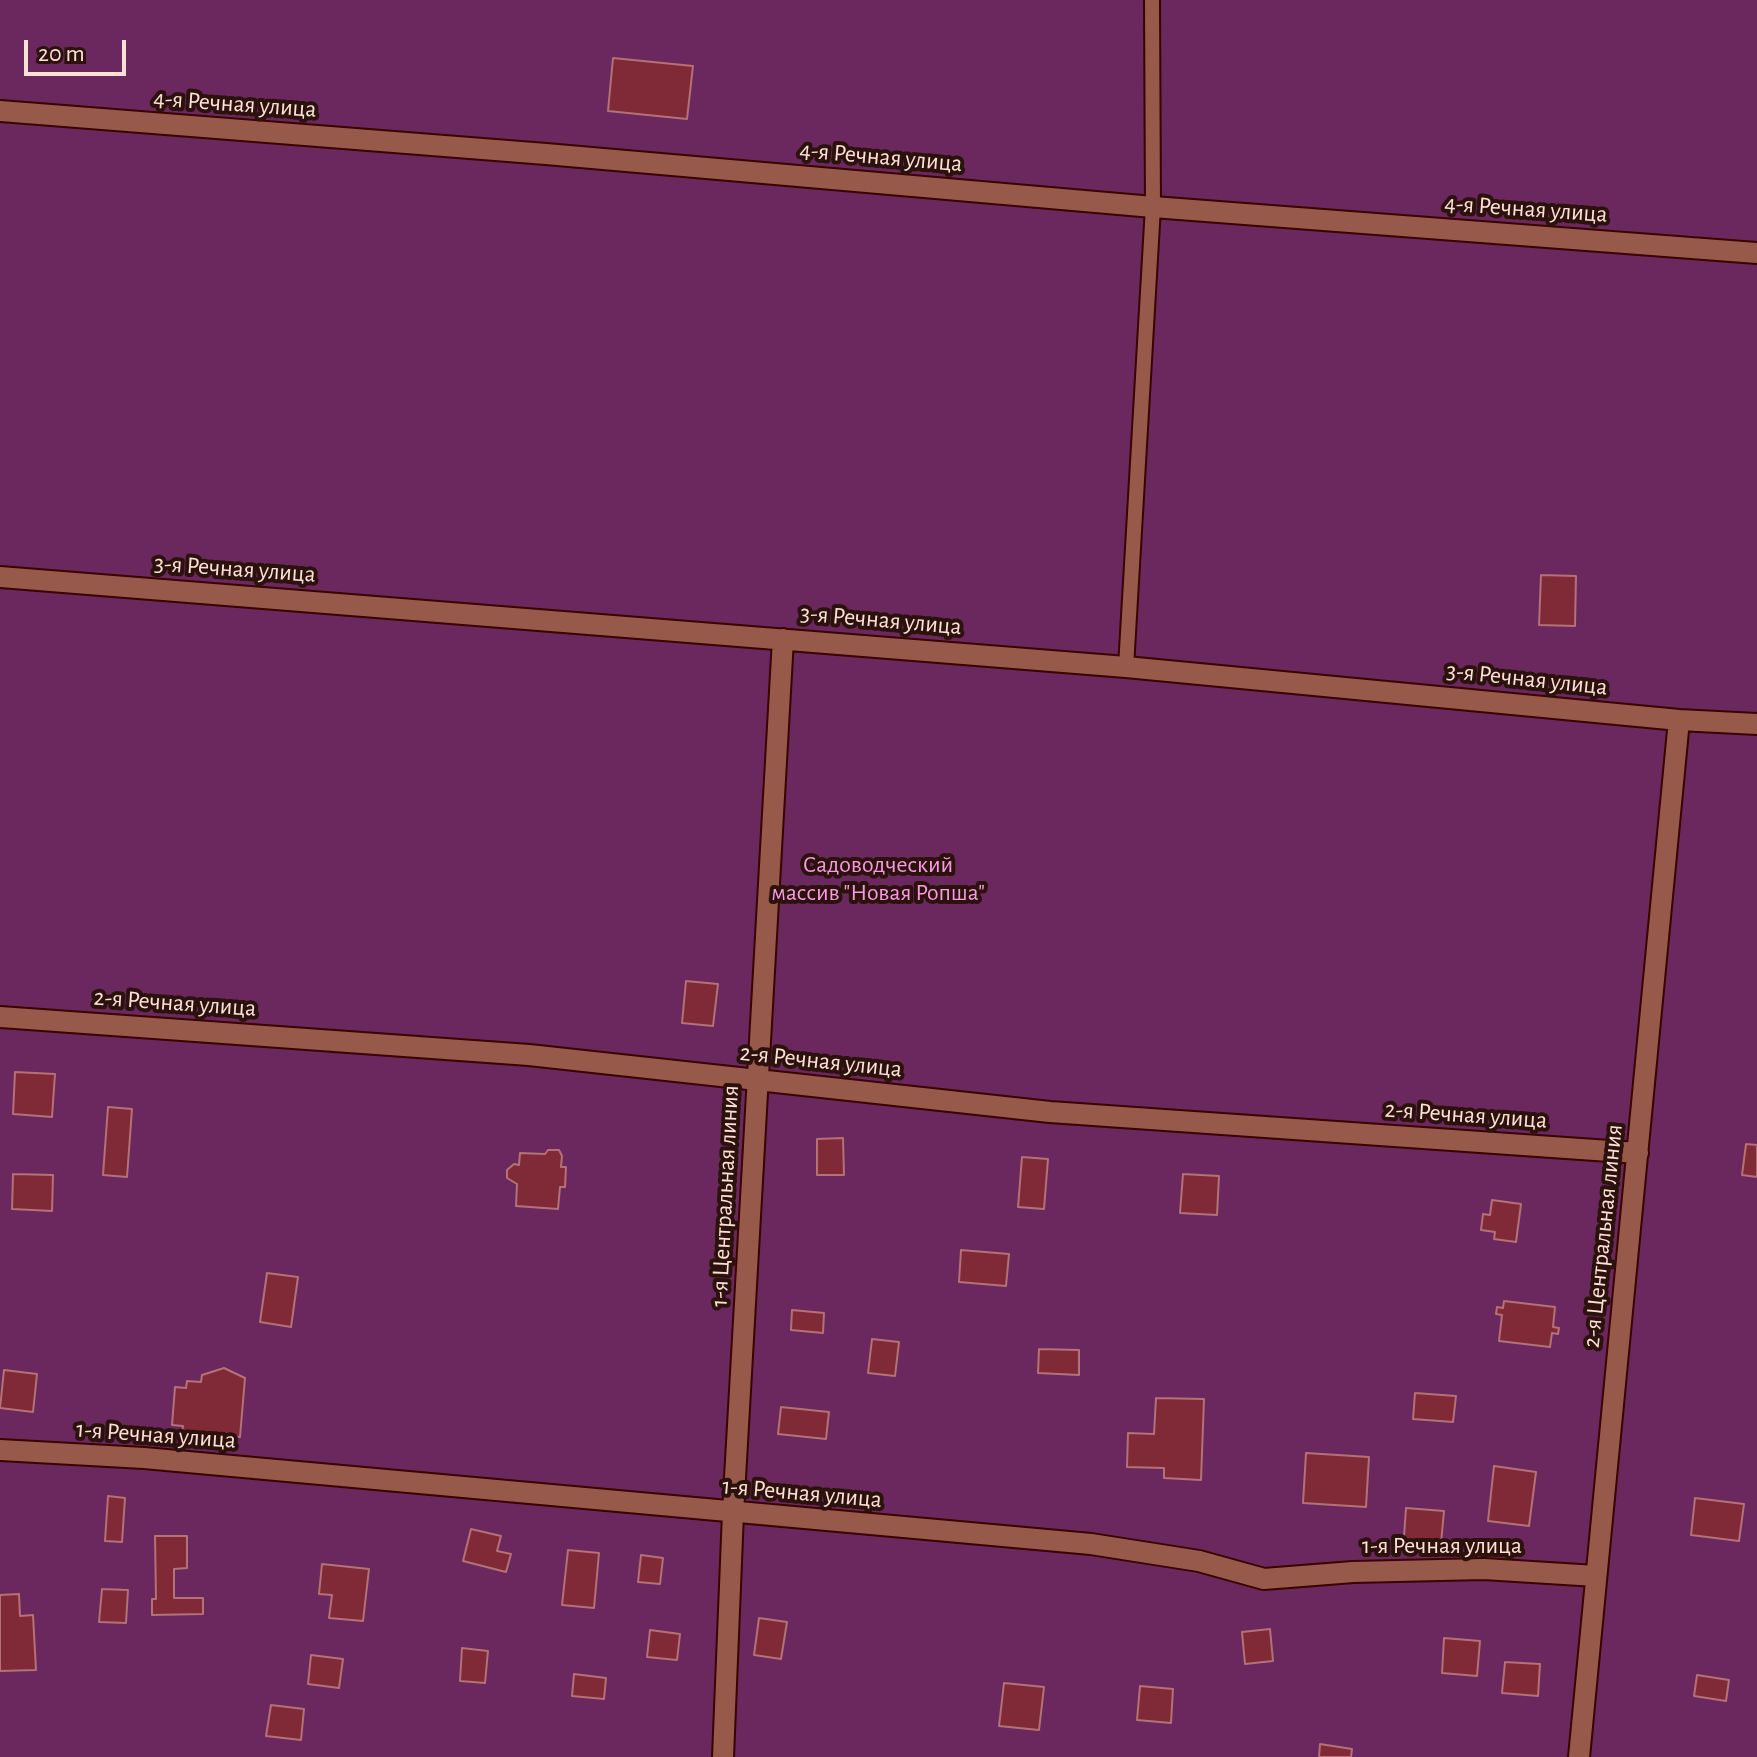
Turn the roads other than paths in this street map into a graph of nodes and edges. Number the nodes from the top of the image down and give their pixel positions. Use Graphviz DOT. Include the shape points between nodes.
graph roads {
  1 [pos="1152,0"];
  2 [pos="0,111"];
  3 [pos="1153,207"];
  4 [pos="1757,253"];
  5 [pos="0,577"];
  6 [pos="783,639"];
  7 [pos="1126,667"];
  8 [pos="1679,720"];
  9 [pos="1757,724"];
  10 [pos="0,1017"];
  11 [pos="758,1080"];
  12 [pos="1638,1153"];
  13 [pos="0,1450"];
  14 [pos="733,1513"];
  15 [pos="1596,1576"];
  16 [pos="723,1757"];
  17 [pos="1579,1757"];
  1 -- 3 [label="lane"];
  2 -- 3 [label="street, 4-я Речная улица"];
  3 -- 4 [label="street, 4-я Речная улица"];
  3 -- 7 [label="lane"];
  5 -- 6 [label="street, 3-я Речная улица"];
  6 -- 7 [label="street, 3-я Речная улица"];
  6 -- 11 [label="street, 1-я Центральная линия"];
  7 -- 8 [label="street, 3-я Речная улица"];
  8 -- 9 [label="street, 3-я Речная улица"];
  8 -- 12 [label="street, 2-я Центральная линия"];
  10 -- 11 [label="street, 2-я Речная улица" via="529,1055"];
  11 -- 12 [label="street, 2-я Речная улица" via="1050,1112"];
  11 -- 14 [label="street, 1-я Центральная линия"];
  12 -- 15 [label="street, 2-я Центральная линия"];
  13 -- 14 [label="street, 1-я Речная улица" via="144,1458"];
  14 -- 15 [label="street, 1-я Речная улица" via="1091,1544 1199,1561 1264,1579 1484,1569"];
  14 -- 16 [label="street, 1-я Центральная линия"];
  15 -- 17 [label="street, 2-я Центральная линия"];
}
